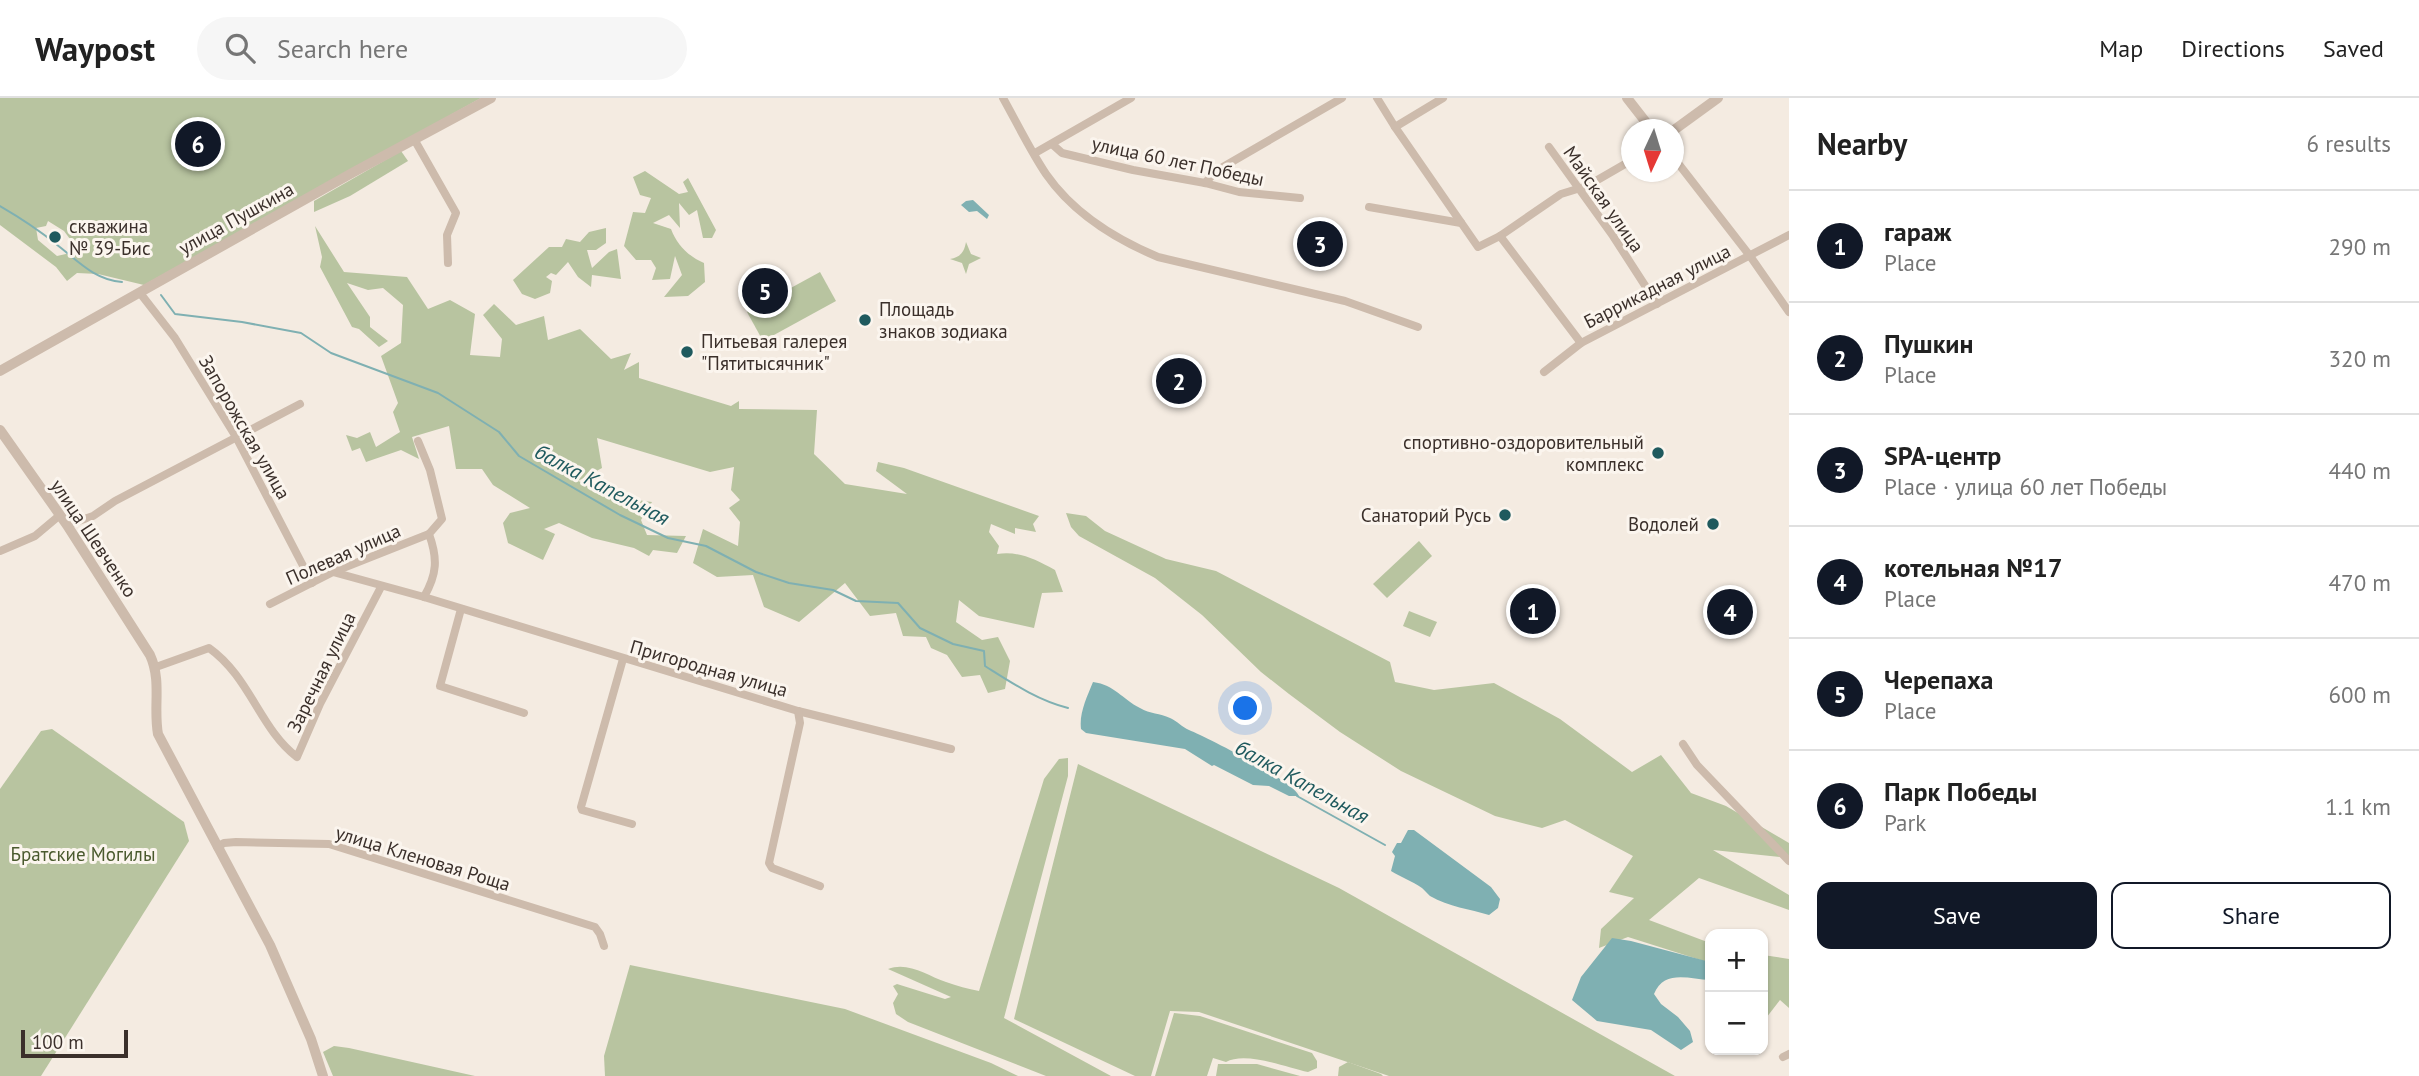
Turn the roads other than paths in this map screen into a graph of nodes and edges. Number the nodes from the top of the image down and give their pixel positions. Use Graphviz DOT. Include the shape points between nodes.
graph roads {
  1 [pos="491,98"];
  2 [pos="1003,98"];
  3 [pos="1131,98"];
  4 [pos="1342,98"];
  5 [pos="1377,98"];
  6 [pos="1443,98"];
  7 [pos="1628,98"];
  8 [pos="1718,98"];
  9 [pos="1644,119"];
  10 [pos="1684,123"];
  11 [pos="1395,127"];
  12 [pos="414,139"];
  13 [pos="1052,144"];
  14 [pos="1549,147"];
  15 [pos="1035,153"];
  16 [pos="1621,166"];
  17 [pos="1684,171"];
  18 [pos="1205,183"];
  19 [pos="1578,189"];
  20 [pos="1300,198"];
  21 [pos="1369,206"];
  22 [pos="1461,223"];
  23 [pos="1789,235"];
  24 [pos="1500,236"];
  25 [pos="1749,256"];
  26 [pos="448,263"];
  27 [pos="141,292"];
  28 [pos="1657,304"];
  29 [pos="1789,312"];
  30 [pos="1418,327"];
  31 [pos="1580,343"];
  32 [pos="0,371"];
  33 [pos="1544,372"];
  34 [pos="300,404"];
  35 [pos="0,430"];
  36 [pos="236,437"];
  37 [pos="418,442"];
  38 [pos="63,520"];
  39 [pos="429,534"];
  40 [pos="0,551"];
  41 [pos="333,572"];
  42 [pos="312,583"];
  43 [pos="381,587"];
  44 [pos="424,597"];
  45 [pos="270,604"];
  46 [pos="461,609"];
  47 [pos="623,659"];
  48 [pos="156,667"];
  49 [pos="799,711"];
  50 [pos="523,713"];
  51 [pos="1683,744"];
  52 [pos="951,749"];
  53 [pos="632,824"];
  54 [pos="217,847"];
  55 [pos="1789,861"];
  56 [pos="820,886"];
  57 [pos="604,946"];
  58 [pos="323,1076"];
  1 -- 12 [label="street, улица Пушкина"];
  2 -- 15 [label="street"];
  3 -- 13 [label="street"];
  4 -- 18 [label="street" via="1216,171"];
  5 -- 11 [label="street"];
  6 -- 11 [label="street"];
  7 -- 9 [label="street"];
  8 -- 10 [label="street"];
  11 -- 22 [label="street"];
  12 -- 26 [label="street" via="456,213 447,235"];
  12 -- 27 [label="street, улица Пушкина"];
  13 -- 15 [label="street"];
  13 -- 18 [label="street, улица 60 лет Победы" via="1062,153"];
  14 -- 19 [label="street, Майская улица"];
  15 -- 30 [label="street" via="1059,189 1102,229 1129,245 1158,257 1345,302"];
  16 -- 19 [label="street"];
  17 -- 25 [label="street"];
  18 -- 20 [label="street, улица 60 лет Победы" via="1239,192"];
  19 -- 24 [label="street" via="1561,194"];
  19 -- 28 [label="street, Майская улица"];
  21 -- 22 [label="street"];
  22 -- 24 [label="street" via="1478,247"];
  23 -- 25 [label="street, Баррикадная улица"];
  24 -- 31 [label="street"];
  25 -- 28 [label="street, Баррикадная улица"];
  25 -- 29 [label="street"];
  27 -- 32 [label="street, улица Пушкина"];
  27 -- 36 [label="street, Запорожская улица"];
  28 -- 31 [label="street, Баррикадная улица"];
  31 -- 33 [label="street, Баррикадная улица"];
  34 -- 36 [label="street"];
  35 -- 38 [label="street, улица Шевченко"];
  36 -- 38 [label="street" via="93,516"];
  36 -- 42 [label="street, Запорожская улица"];
  37 -- 39 [label="street" via="442,519"];
  38 -- 40 [label="street"];
  38 -- 48 [label="street, улица Шевченко"];
  39 -- 41 [label="street, Полевая улица"];
  39 -- 44 [label="street" via="437,566"];
  41 -- 42 [label="street, Полевая улица"];
  41 -- 43 [label="street, Пригородная улица"];
  42 -- 45 [label="street, Полевая улица"];
  43 -- 44 [label="street, Пригородная улица"];
  43 -- 48 [label="street, Заречная улица" via="297,757 284,747 242,680 209,648"];
  44 -- 46 [label="street, Пригородная улица"];
  46 -- 47 [label="street, Пригородная улица"];
  46 -- 50 [label="street" via="440,686"];
  47 -- 49 [label="street, Пригородная улица"];
  47 -- 53 [label="street" via="581,807"];
  48 -- 54 [label="street" via="158,734"];
  49 -- 52 [label="street, Пригородная улица"];
  49 -- 56 [label="street" via="769,863 772,869"];
  51 -- 55 [label="street" via="1697,765"];
  54 -- 57 [label="street, улица Кленовая Роща" via="236,842 329,844 594,927"];
  54 -- 58 [label="street" via="270,945"];
}
